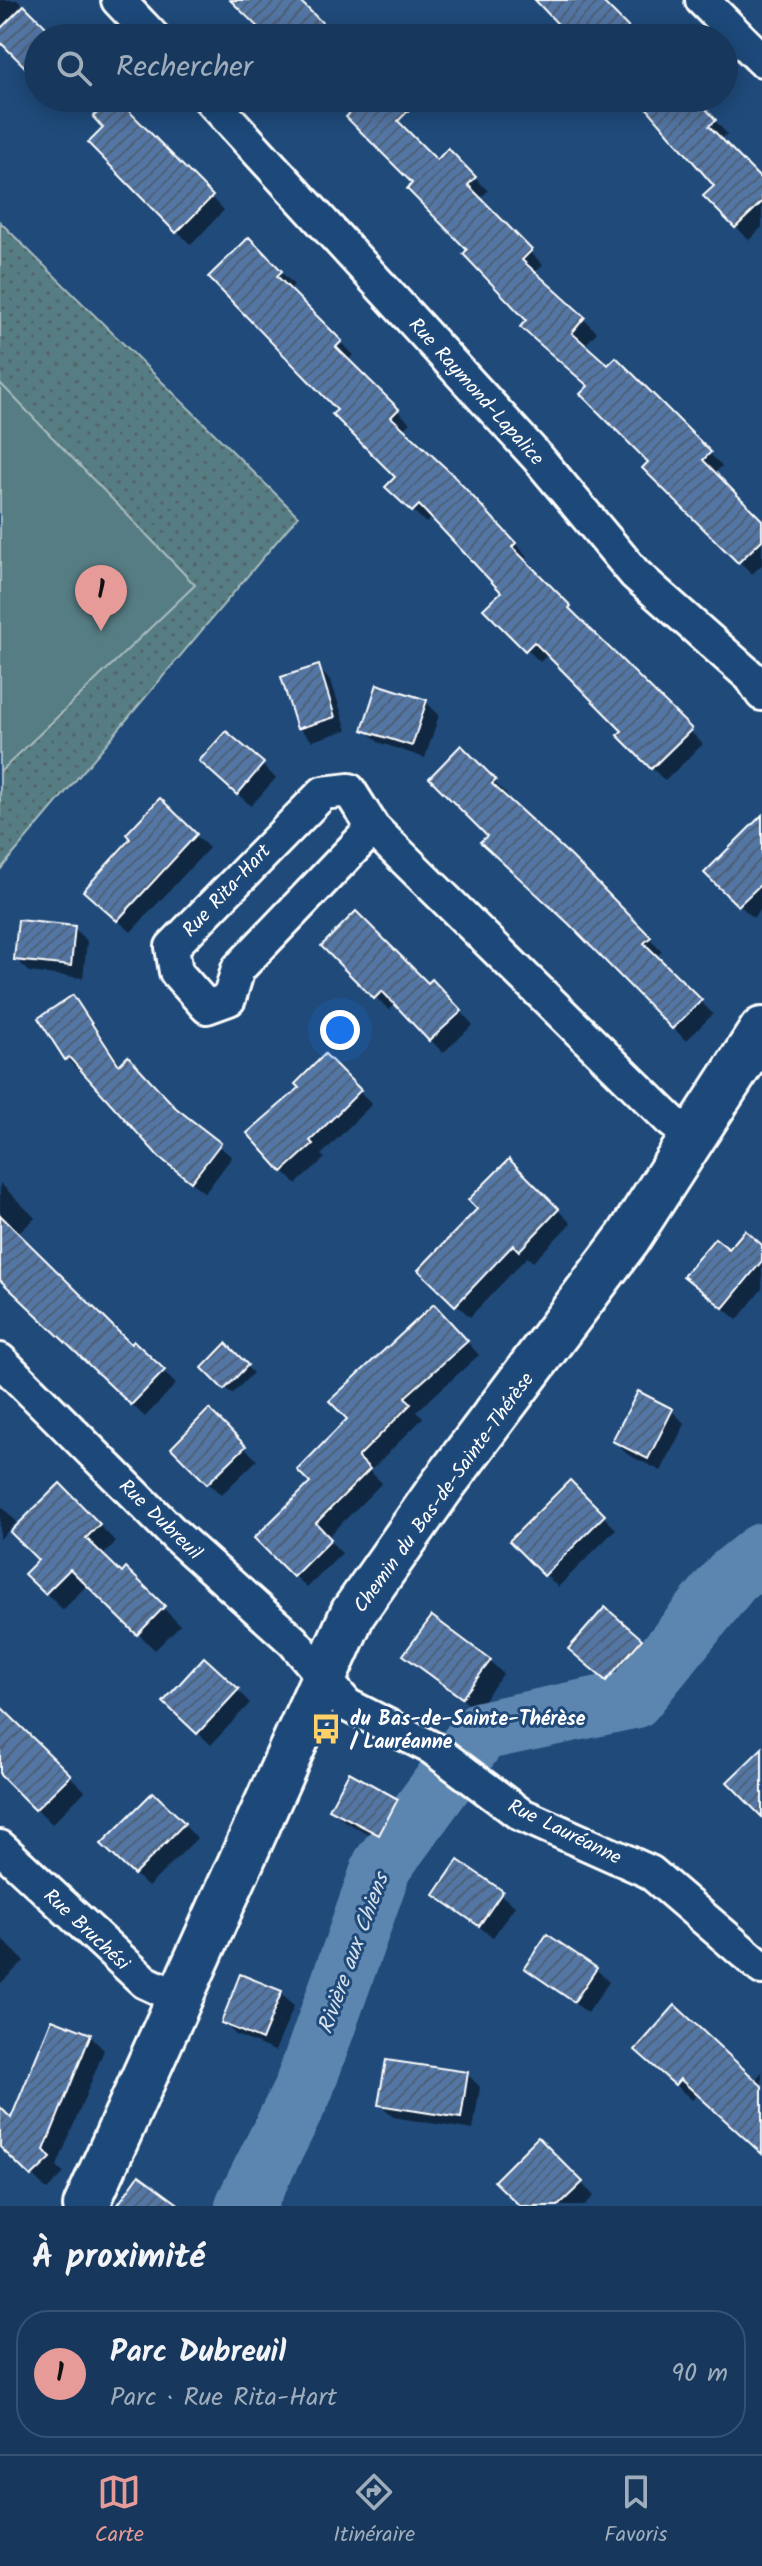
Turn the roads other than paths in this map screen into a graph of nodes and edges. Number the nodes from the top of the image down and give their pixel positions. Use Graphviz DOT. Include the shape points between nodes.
graph roads {
  1 [pos="118,0"];
  2 [pos="702,0"];
  3 [pos="141,24"];
  4 [pos="726,24"];
  5 [pos="738,36"];
  6 [pos="762,60"];
  7 [pos="222,112"];
  8 [pos="758,684"];
  9 [pos="373,828"];
  10 [pos="762,1030"];
  11 [pos="694,1139"];
  12 [pos="0,1360"];
  13 [pos="324,1677"];
  14 [pos="0,1847"];
  15 [pos="762,1968"];
  16 [pos="182,1999"];
  17 [pos="86,2206"];
  1 -- 3 [label="street"];
  2 -- 4 [label="street"];
  5 -- 6 [label="street"];
  7 -- 8 [label="street, Rue Raymond-Lapalice" via="538,458 635,574"];
  9 -- 9 [label="street, Rue Rita-Hart" via="349,790 323,793 172,947 176,972 207,1007 229,999 238,969"];
  9 -- 11 [label="street, Rue Rita-Hart"];
  10 -- 11 [label="street, Chemin du Bas-de-Sainte-Thérèse"];
  11 -- 13 [label="street, Chemin du Bas-de-Sainte-Thérèse" via="583,1301 372,1584"];
  12 -- 13 [label="street, Rue Dubreuil" via="176,1536 293,1641"];
  13 -- 15 [label="street, Rue Lauréanne" via="347,1705 432,1748 520,1814 662,1880"];
  13 -- 16 [label="street, Chemin du Bas-de-Sainte-Thérèse"];
  14 -- 16 [label="street, Rue Bruchési" via="145,1982"];
  16 -- 17 [label="street, Chemin du Bas-de-Sainte-Thérèse"];
}
